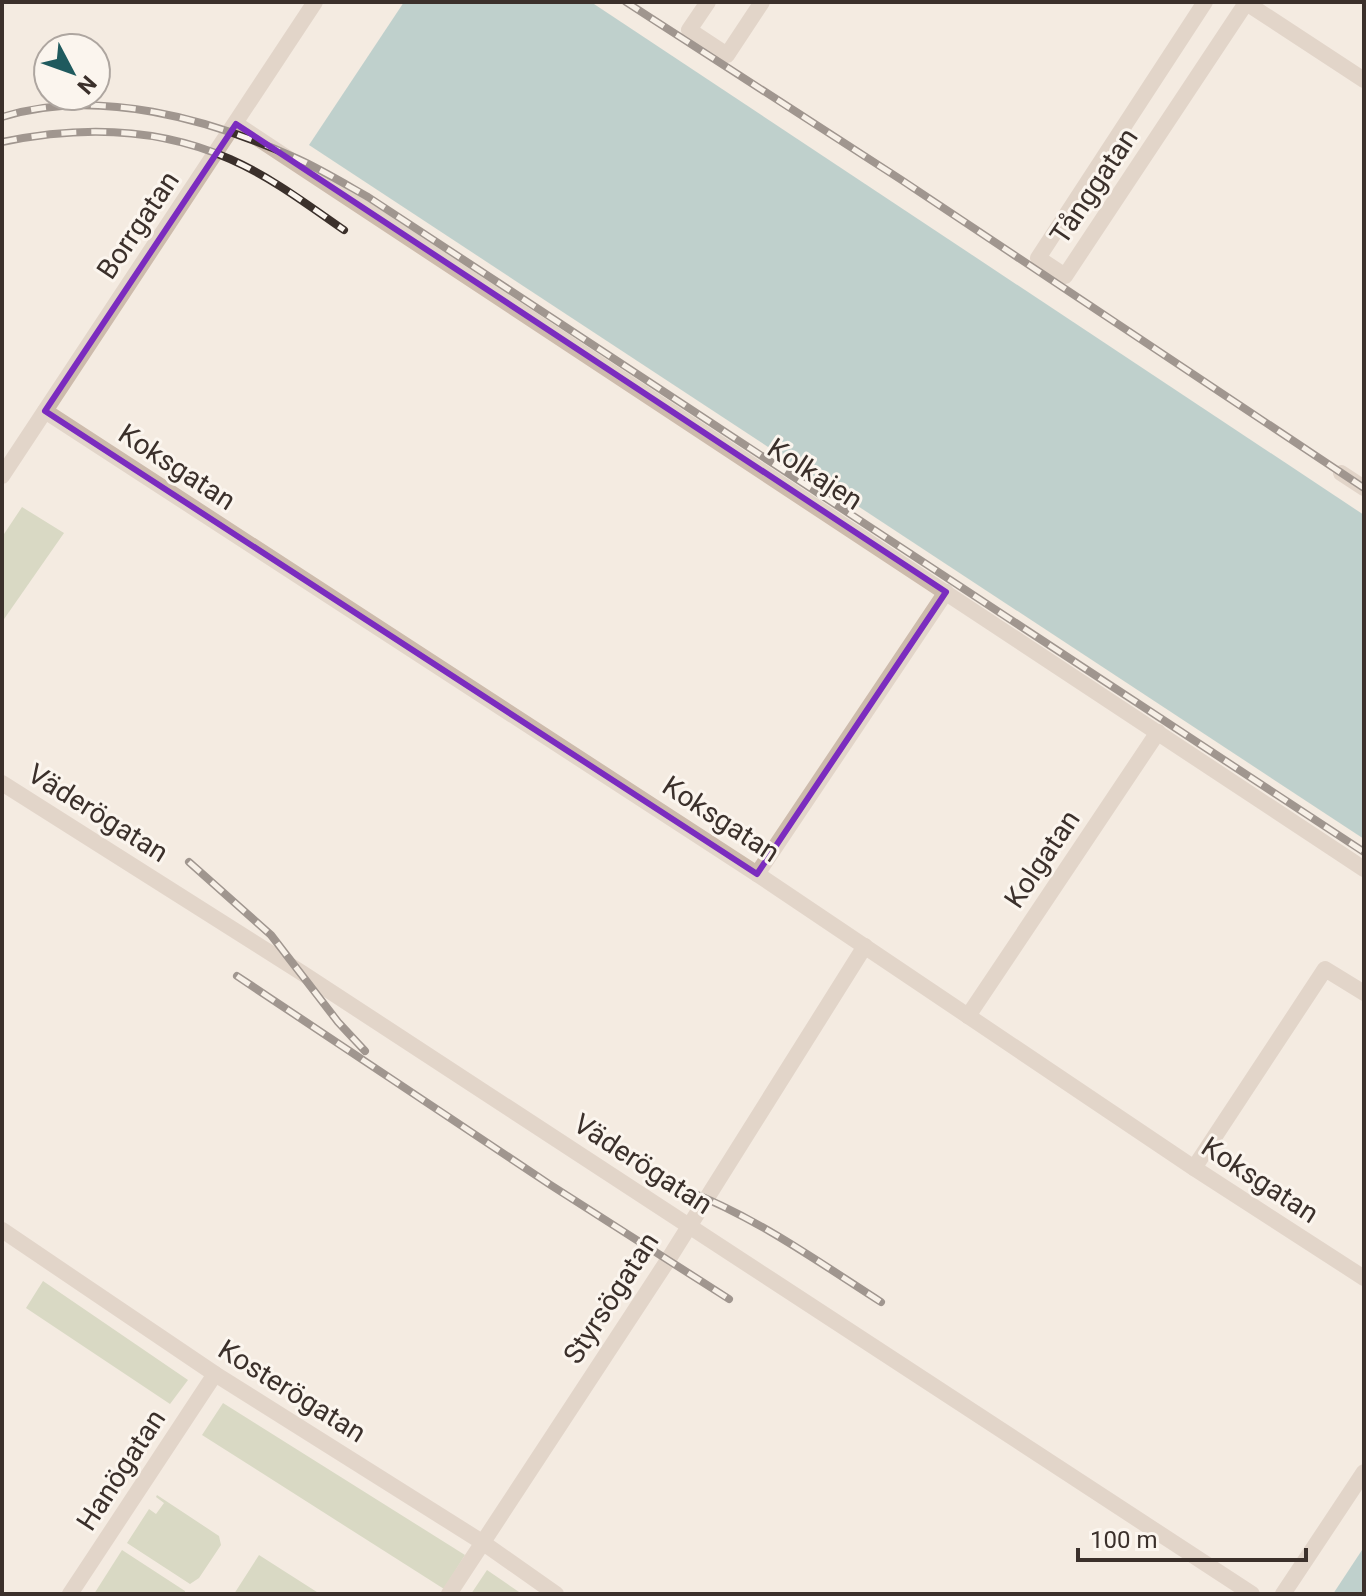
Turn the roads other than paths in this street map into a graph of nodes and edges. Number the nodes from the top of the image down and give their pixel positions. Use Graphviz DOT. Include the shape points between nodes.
graph roads {
  1 [pos="315,2"];
  2 [pos="708,2"];
  3 [pos="762,2"];
  4 [pos="1205,2"];
  5 [pos="1246,2"];
  6 [pos="1364,80"];
  7 [pos="236,124"];
  8 [pos="45,411"];
  9 [pos="1341,473"];
  10 [pos="2,476"];
  11 [pos="1364,488"];
  12 [pos="946,592"];
  13 [pos="1158,732"];
  14 [pos="2,783"];
  15 [pos="1364,869"];
  16 [pos="757,874"];
  17 [pos="865,946"];
  18 [pos="1364,993"];
  19 [pos="968,1016"];
  20 [pos="1194,1168"];
  21 [pos="689,1226"];
  22 [pos="2,1230"];
  23 [pos="1364,1278"];
  24 [pos="215,1374"];
  25 [pos="1364,1472"];
  26 [pos="482,1542"];
  27 [pos="70,1594"];
  28 [pos="449,1594"];
  29 [pos="556,1594"];
  30 [pos="1252,1594"];
  31 [pos="1283,1594"];
  1 -- 7 [label="street, Borrgatan"];
  2 -- 3 [label="street" via="689,30 727,55"];
  4 -- 5 [label="street, Tånggatan" via="1038,258 1065,276"];
  5 -- 6 [label="street"];
  7 -- 8 [label="street, Borrgatan"];
  7 -- 12 [label="street, Kolkajen"];
  8 -- 10 [label="street, Borrgatan"];
  8 -- 16 [label="street, Koksgatan"];
  9 -- 11 [label="street"];
  12 -- 13 [label="street, Kolkajen"];
  12 -- 16 [label="street"];
  13 -- 15 [label="street, Kolkajen"];
  13 -- 19 [label="street, Kolgatan"];
  14 -- 21 [label="street, Väderögatan"];
  16 -- 17 [label="street, Koksgatan"];
  17 -- 19 [label="street, Koksgatan"];
  17 -- 21 [label="street, Styrsögatan"];
  18 -- 20 [label="street" via="1325,969"];
  19 -- 20 [label="street, Koksgatan"];
  20 -- 23 [label="street, Koksgatan"];
  21 -- 26 [label="street, Styrsögatan"];
  21 -- 30 [label="street, Väderögatan"];
  22 -- 24 [label="street, Kosterögatan"];
  24 -- 26 [label="street, Kosterögatan"];
  24 -- 27 [label="street, Hanögatan"];
  25 -- 31 [label="street"];
  26 -- 28 [label="street, Styrsögatan"];
  26 -- 29 [label="street, Kosterögatan"];
}
